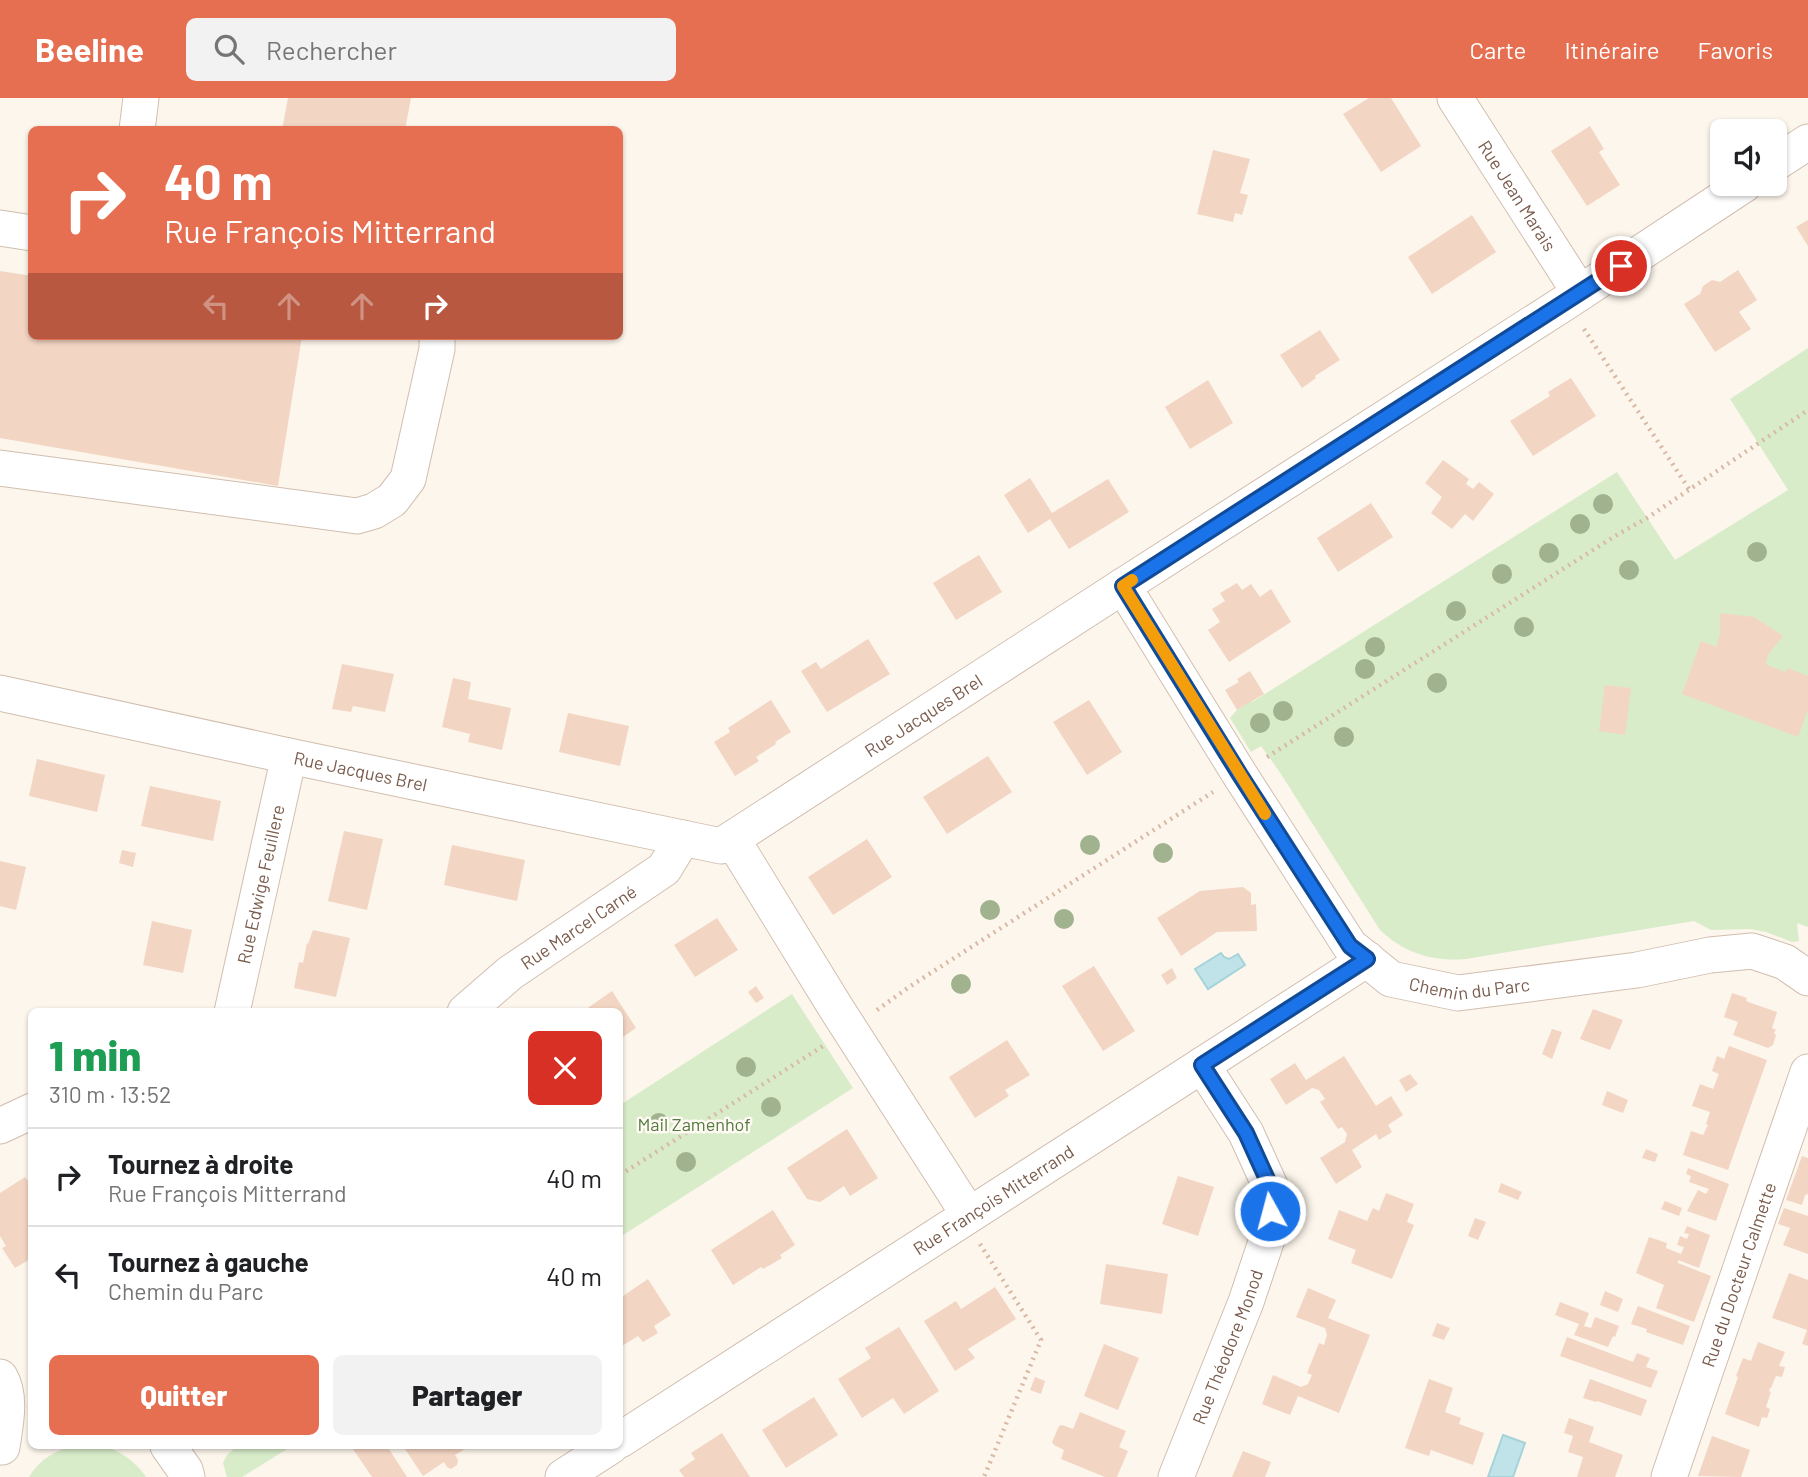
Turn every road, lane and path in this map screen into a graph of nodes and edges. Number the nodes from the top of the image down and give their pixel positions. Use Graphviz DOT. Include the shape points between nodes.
graph roads {
  1 [pos="141,98"];
  2 [pos="1455,98"];
  3 [pos="138,126"];
  4 [pos="1808,142"];
  5 [pos="1787,156"];
  6 [pos="1727,196"];
  7 [pos="0,228"];
  8 [pos="28,232"];
  9 [pos="1580,293"];
  10 [pos="438,340"];
  11 [pos="0,468"];
  12 [pos="1123,586"];
  13 [pos="0,693"];
  14 [pos="289,755"];
  15 [pos="683,838"];
  16 [pos="732,839"];
  17 [pos="1367,959"];
  18 [pos="1808,978"];
  19 [pos="233,1008"];
  20 [pos="470,1008"];
  21 [pos="1202,1065"];
  22 [pos="1808,1072"];
  23 [pos="28,1113"];
  24 [pos="0,1126"];
  25 [pos="969,1215"];
  26 [pos="12,1386"];
  27 [pos="28,1426"];
  28 [pos="623,1438"];
  29 [pos="1,1449"];
  30 [pos="169,1449"];
  31 [pos="606,1449"];
  32 [pos="187,1477"];
  33 [pos="563,1477"];
  34 [pos="984,1477"];
  35 [pos="1176,1477"];
  36 [pos="1669,1477"];
  1 -- 3 [label="street"];
  2 -- 9 [label="street, Rue Jean Marais"];
  4 -- 5 [label="street"];
  6 -- 9 [label="street, Rue Jacques Brel"];
  7 -- 8 [label="street"];
  9 -- 12 [label="street, Rue Jacques Brel"];
  10 -- 11 [label="street" via="408,479 392,500 357,516"];
  12 -- 16 [label="street, Rue Jacques Brel"];
  12 -- 17 [label="street, Chemin du Parc" via="1350,946"];
  13 -- 14 [label="street, Rue Jacques Brel"];
  14 -- 15 [label="street, Rue Jacques Brel"];
  14 -- 19 [label="street, Rue Edwige Feuillere"];
  15 -- 16 [label="street, Rue Jacques Brel" via="722,846"];
  15 -- 20 [label="street, Rue Marcel Carné" via="664,869 510,973"];
  16 -- 25 [label="street"];
  17 -- 18 [label="street, Chemin du Parc" via="1391,979 1458,993 1752,951 1785,962"];
  17 -- 21 [label="street, Rue François Mitterrand"];
  21 -- 25 [label="street, Rue François Mitterrand"];
  21 -- 35 [label="street, Rue Théodore Monod" via="1246,1133 1271,1188 1269,1234"];
  22 -- 36 [label="street, Rue du Docteur Calmette"];
  23 -- 24 [label="street"];
  25 -- 28 [label="street, Rue François Mitterrand"];
  25 -- 34 [label="path" via="979,1242 1041,1340"];
  26 -- 29 [label="street"];
  27 -- 29 [label="street"];
  30 -- 32 [label="street"];
  31 -- 33 [label="street"];
}
